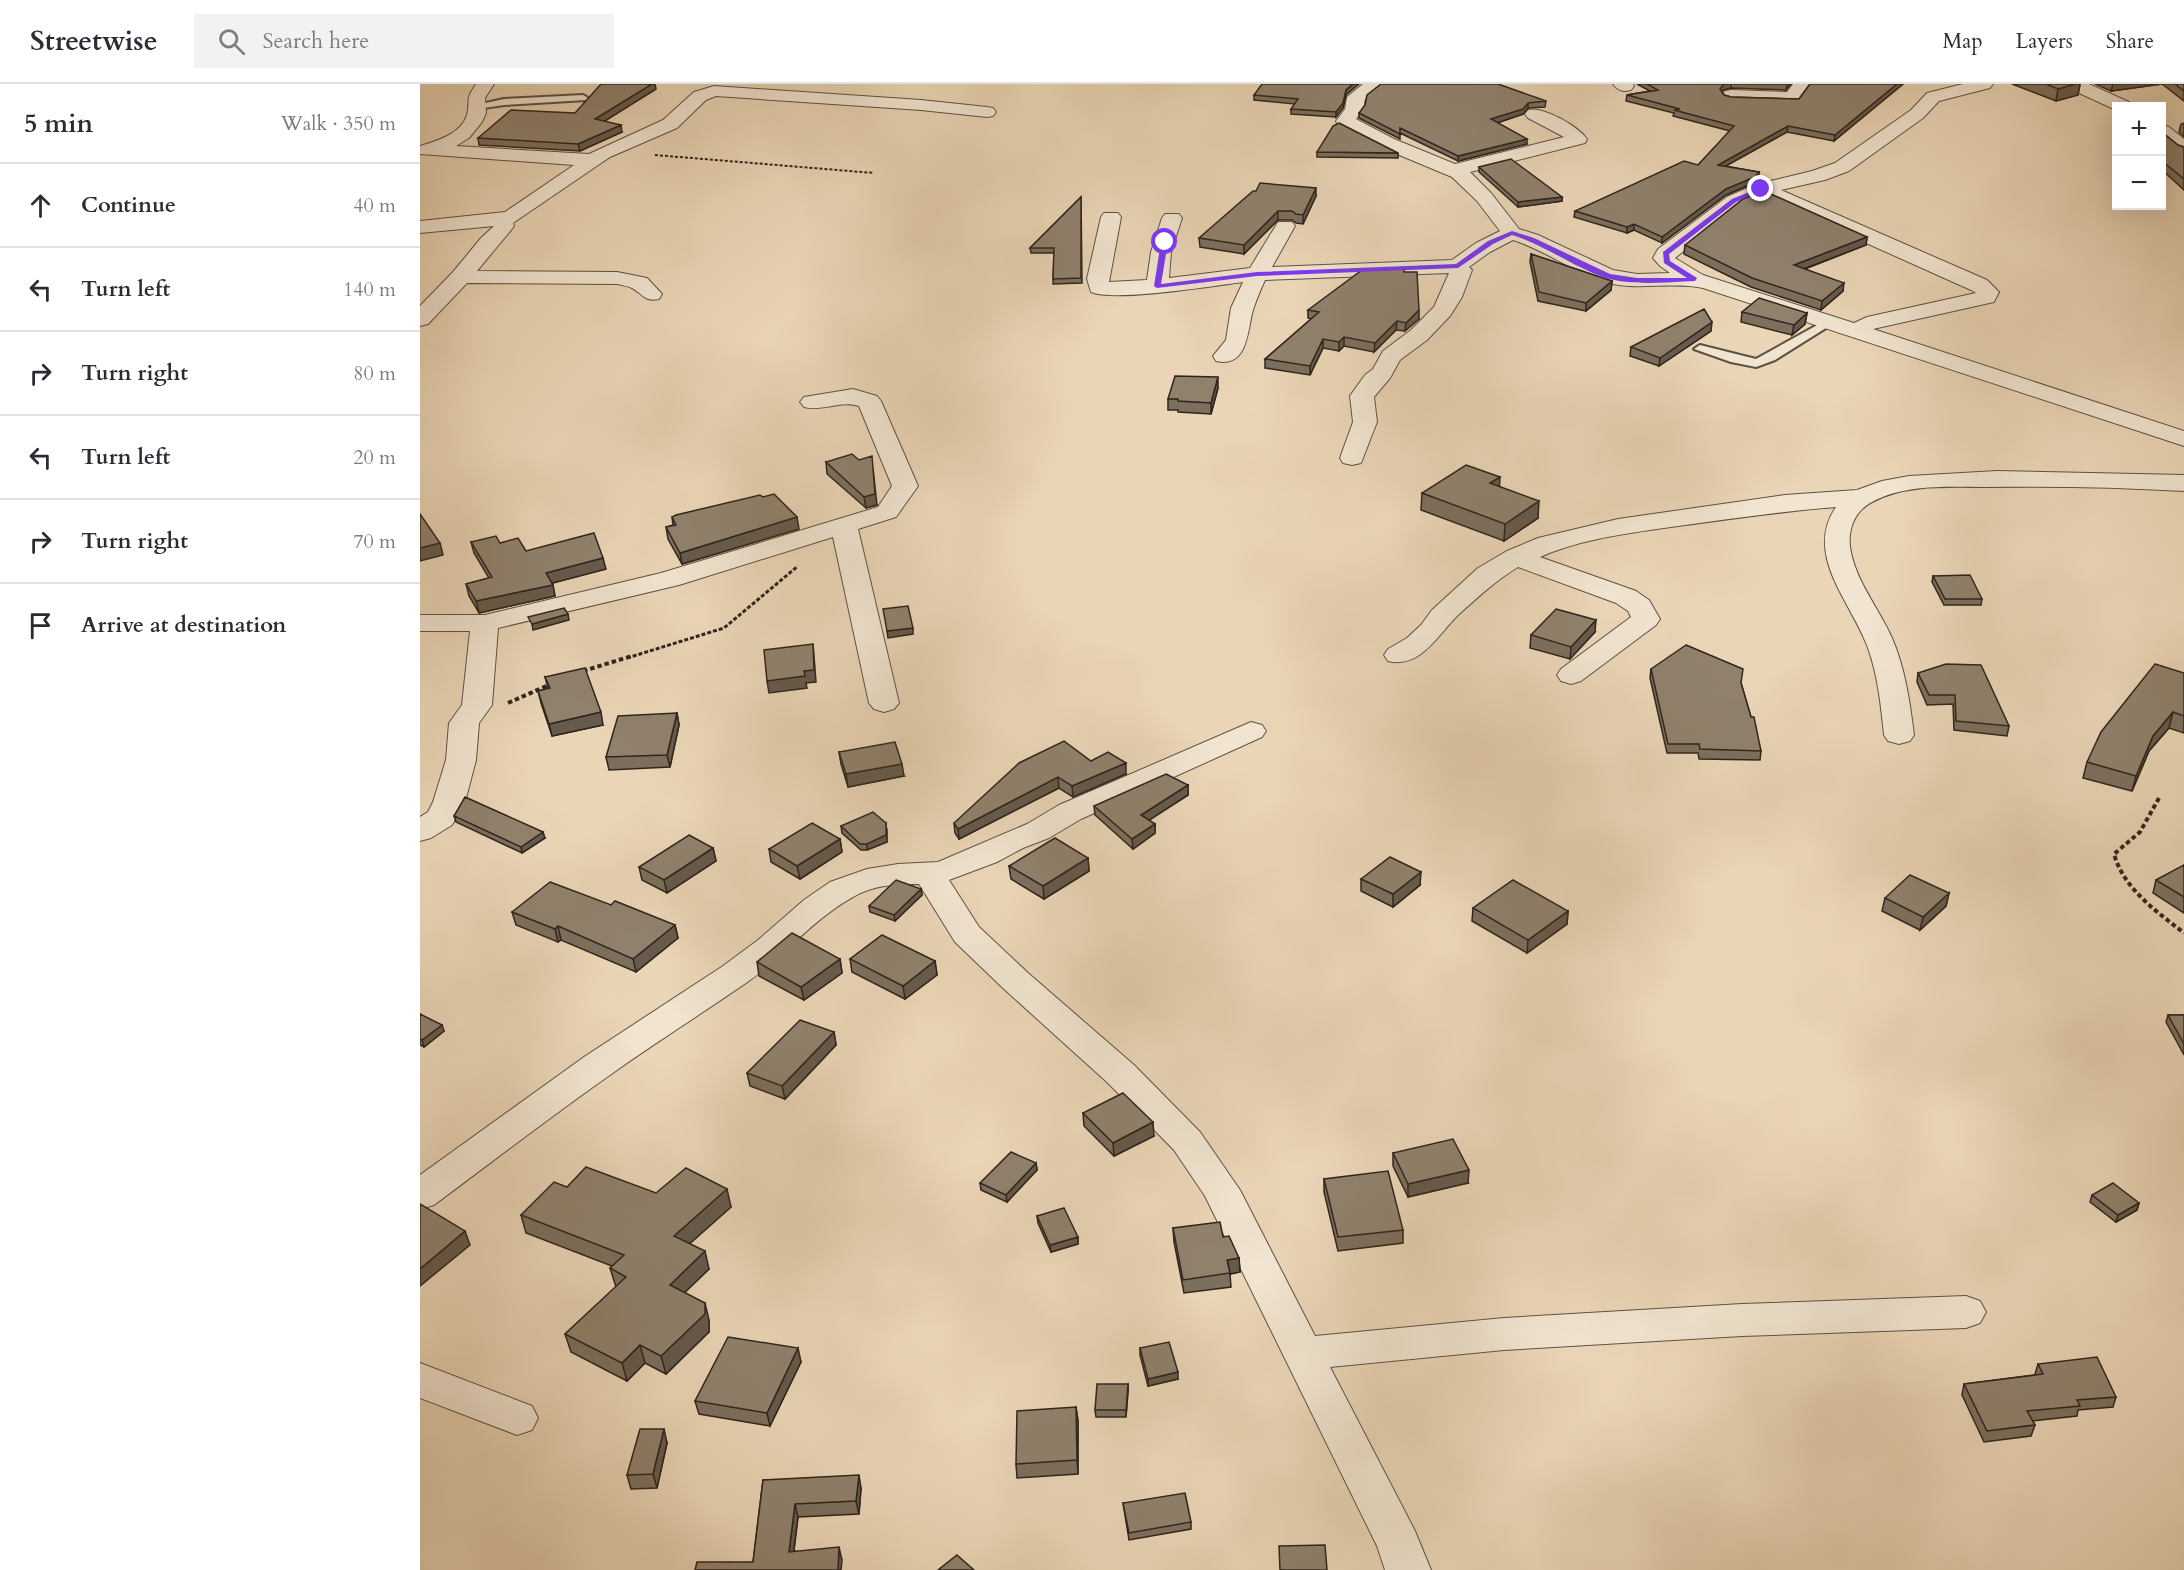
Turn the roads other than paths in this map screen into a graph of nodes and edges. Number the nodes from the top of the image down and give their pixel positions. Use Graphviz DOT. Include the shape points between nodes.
graph roads {
  1 [pos="485,84"];
  2 [pos="1375,84"];
  3 [pos="1802,84"];
  4 [pos="1984,84"];
  5 [pos="2074,84"];
  6 [pos="1731,95"];
  7 [pos="583,98"];
  8 [pos="2114,102"];
  9 [pos="477,106"];
  10 [pos="987,112"];
  11 [pos="1534,114"];
  12 [pos="2166,134"];
  13 [pos="2184,148"];
  14 [pos="424,151"];
  15 [pos="592,160"];
  16 [pos="1459,173"];
  17 [pos="1761,189"];
  18 [pos="1111,217"];
  19 [pos="1172,218"];
  20 [pos="501,219"];
  21 [pos="420,226"];
  22 [pos="1286,226"];
  23 [pos="1512,233"];
  24 [pos="1458,266"];
  25 [pos="1257,274"];
  26 [pos="461,277"];
  27 [pos="1695,279"];
  28 [pos="1157,286"];
  29 [pos="651,294"];
  30 [pos="420,320"];
  31 [pos="1830,321"];
  32 [pos="1862,331"];
  33 [pos="1700,348"];
  34 [pos="1224,356"];
  35 [pos="813,402"];
  36 [pos="2184,439"];
  37 [pos="1352,458"];
  38 [pos="2184,483"];
  39 [pos="1862,497"];
  40 [pos="834,529"];
  41 [pos="1515,557"];
  42 [pos="420,623"];
  43 [pos="485,623"];
  44 [pos="1398,655"];
  45 [pos="1571,675"];
  46 [pos="884,703"];
  47 [pos="1251,731"];
  48 [pos="1899,735"];
  49 [pos="420,831"];
  50 [pos="929,874"];
  51 [pos="420,1195"];
  52 [pos="1966,1312"];
  53 [pos="1302,1353"];
  54 [pos="420,1380"];
  55 [pos="517,1418"];
  56 [pos="1408,1570"];
  1 -- 9 [label="street" via="476,97"];
  2 -- 16 [label="street" via="1356,97 1354,110 1345,121"];
  3 -- 6 [label="street" via="1792,98"];
  4 -- 17 [label="street" via="1933,97 1917,114 1842,167"];
  5 -- 8 [label="street"];
  7 -- 9 [label="lane"];
  9 -- 14 [label="street" via="471,126 463,133"];
  10 -- 15 [label="street" via="714,91 700,96 670,124"];
  11 -- 16 [label="street" via="1578,139 1470,165"];
  12 -- 13 [label="street"];
  14 -- 15 [label="street"];
  15 -- 20 [label="street" via="525,209"];
  16 -- 23 [label="street"];
  17 -- 27 [label="street" via="1734,201 1665,253 1667,262"];
  17 -- 32 [label="street" via="1988,292 1986,297 1867,324"];
  18 -- 28 [label="street" via="1099,287 1119,290"];
  19 -- 28 [label="street" via="1161,252"];
  20 -- 21 [label="street"];
  20 -- 26 [label="street" via="504,226 498,235"];
  22 -- 25 [label="street"];
  23 -- 24 [label="street" via="1491,242"];
  23 -- 27 [label="street" via="1608,276"];
  24 -- 25 [label="street"];
  24 -- 37 [label="street" via="1461,270 1442,311 1391,356 1362,396 1365,422"];
  25 -- 28 [label="street"];
  25 -- 34 [label="street" via="1242,308 1237,341"];
  26 -- 29 [label="street" via="617,278 639,283"];
  26 -- 30 [label="street"];
  27 -- 31 [label="street"];
  31 -- 32 [label="street"];
  31 -- 33 [label="lane" via="1758,363"];
  32 -- 36 [label="street"];
  35 -- 40 [label="street" via="853,396 869,401 905,486 887,512"];
  38 -- 39 [label="street" via="2102,478 1943,480"];
  39 -- 41 [label="street" via="1785,503 1618,527 1547,544"];
  39 -- 48 [label="street" via="1840,518 1836,531 1838,554 1891,674"];
  40 -- 43 [label="street" via="669,579"];
  40 -- 46 [label="street"];
  41 -- 44 [label="street" via="1474,584 1424,638"];
  41 -- 45 [label="street" via="1626,597 1639,606 1646,619"];
  42 -- 43 [label="street"];
  43 -- 49 [label="street" via="477,705 464,723 461,760 449,802 441,818"];
  47 -- 50 [label="street" via="1070,812 986,855"];
  50 -- 51 [label="street" via="867,879 842,889 735,974 597,1066"];
  50 -- 53 [label="street" via="967,934 1121,1074 1187,1141 1221,1190"];
  52 -- 53 [label="street" via="1504,1334"];
  53 -- 56 [label="street"];
  54 -- 55 [label="street"];
}
